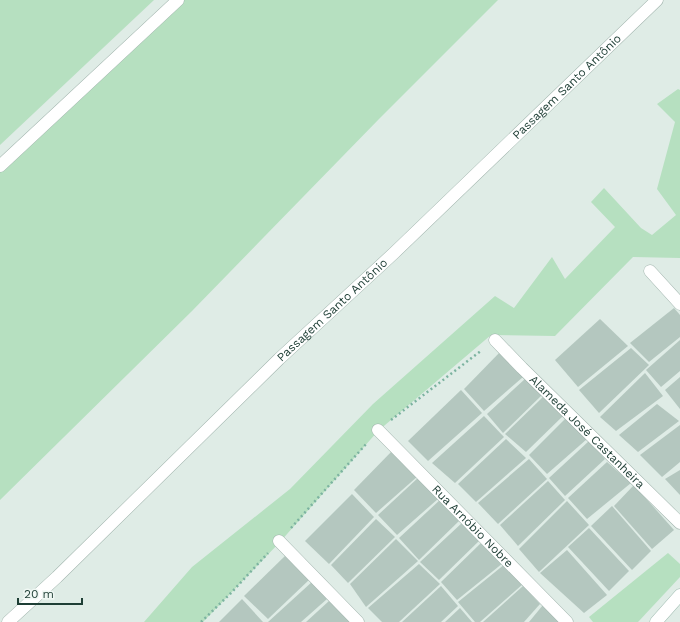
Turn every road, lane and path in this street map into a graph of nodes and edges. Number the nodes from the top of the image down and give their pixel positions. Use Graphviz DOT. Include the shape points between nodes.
graph roads {
  1 [pos="178,0"];
  2 [pos="657,0"];
  3 [pos="0,166"];
  4 [pos="650,271"];
  5 [pos="680,304"];
  6 [pos="495,340"];
  7 [pos="378,430"];
  8 [pos="680,523"];
  9 [pos="279,541"];
  10 [pos="680,595"];
  11 [pos="8,622"];
  12 [pos="201,622"];
  13 [pos="358,622"];
  14 [pos="567,622"];
  15 [pos="656,622"];
  1 -- 3 [label="street"];
  2 -- 11 [label="street, Passagem Santo Antônio" via="279,359"];
  4 -- 5 [label="street"];
  6 -- 7 [label="path"];
  6 -- 8 [label="street, Alameda José Castanheira"];
  7 -- 9 [label="path"];
  7 -- 14 [label="street, Rua Arnóbio Nobre"];
  9 -- 12 [label="path"];
  9 -- 13 [label="street"];
  10 -- 15 [label="street"];
}
